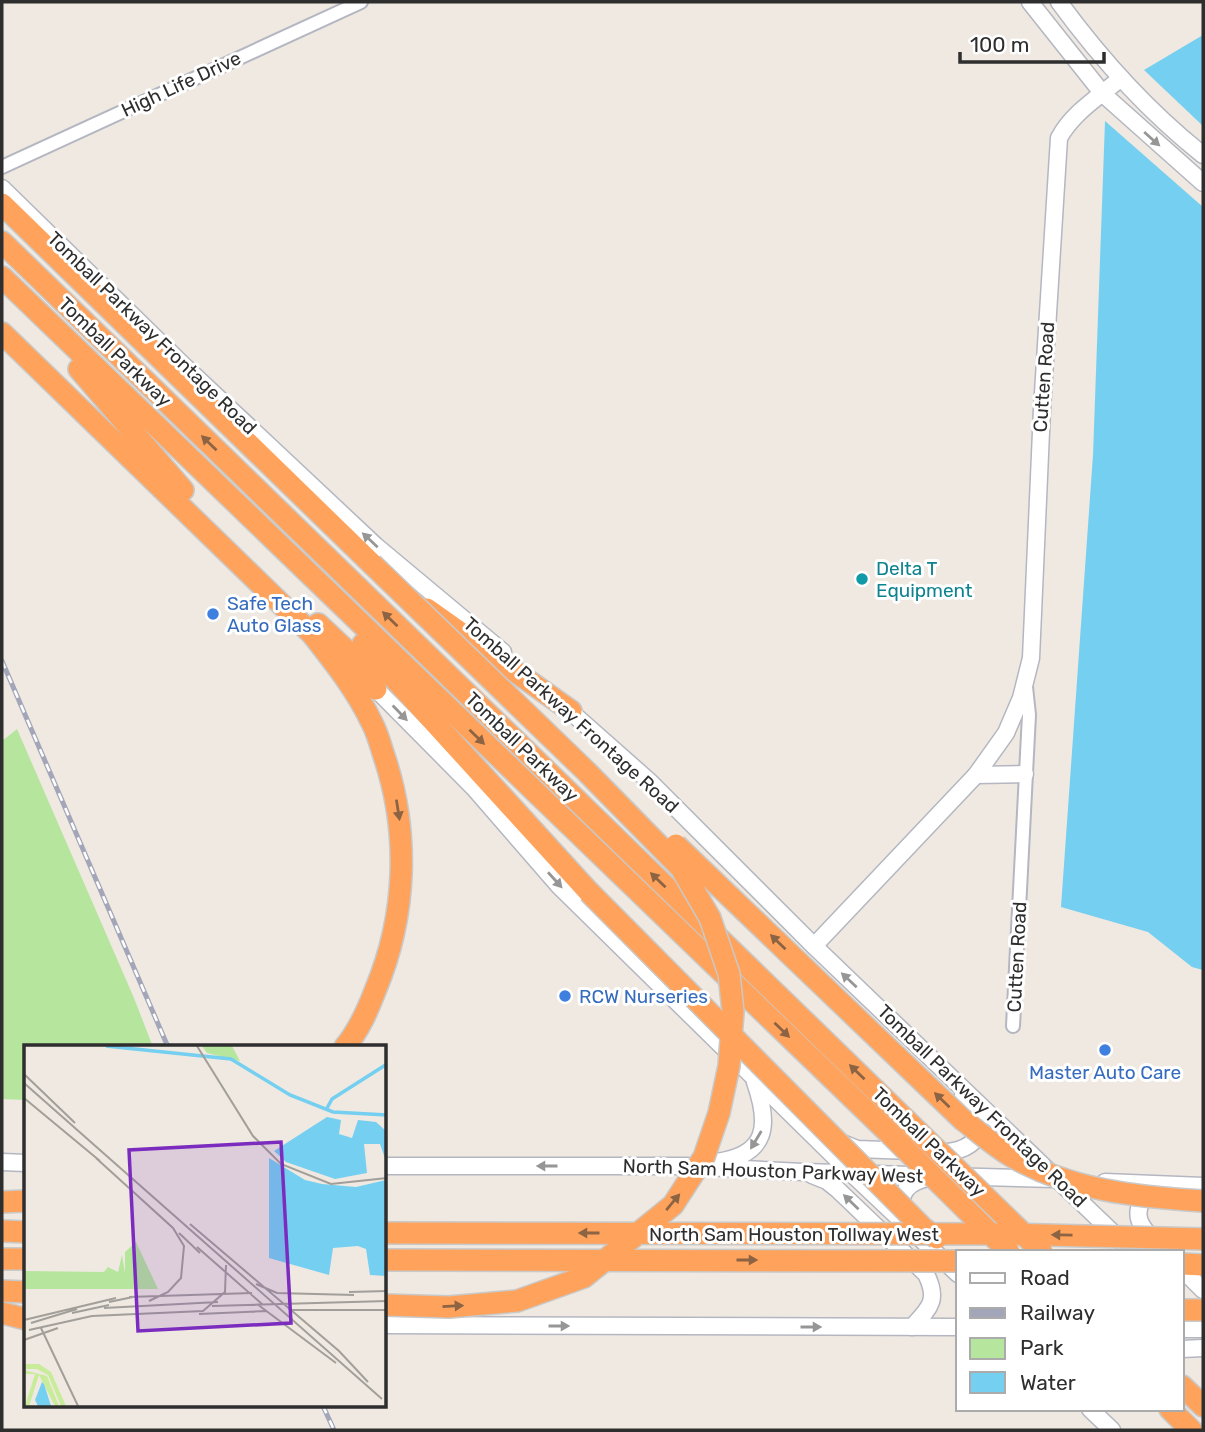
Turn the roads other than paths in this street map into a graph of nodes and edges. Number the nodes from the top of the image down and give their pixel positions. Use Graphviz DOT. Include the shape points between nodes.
graph roads {
  1 [pos="361,2"];
  2 [pos="1030,2"];
  3 [pos="1059,2"];
  4 [pos="1121,78"];
  5 [pos="1103,94"];
  6 [pos="1203,155"];
  7 [pos="2,167"];
  8 [pos="1203,183"];
  9 [pos="2,188"];
  10 [pos="2,204"];
  11 [pos="2,242"];
  12 [pos="2,279"];
  13 [pos="2,322"];
  14 [pos="2,332"];
  15 [pos="236,470"];
  16 [pos="216,485"];
  17 [pos="372,564"];
  18 [pos="1026,679"];
  19 [pos="376,689"];
  20 [pos="571,711"];
  21 [pos="1025,774"];
  22 [pos="976,775"];
  23 [pos="814,946"];
  24 [pos="1013,1026"];
  25 [pos="347,1045"];
  26 [pos="752,1076"];
  27 [pos="952,1077"];
  28 [pos="792,1115"];
  29 [pos="898,1127"];
  30 [pos="387,1166"];
  31 [pos="687,1166"];
  32 [pos="803,1172"];
  33 [pos="851,1173"];
  34 [pos="937,1176"];
  35 [pos="1058,1180"];
  36 [pos="1165,1184"];
  37 [pos="1203,1186"];
  38 [pos="24,1201"];
  39 [pos="1203,1201"];
  40 [pos="2,1202"];
  41 [pos="910,1228"];
  42 [pos="2,1231"];
  43 [pos="24,1232"];
  44 [pos="387,1233"];
  45 [pos="1203,1239"];
  46 [pos="1007,1250"];
  47 [pos="1040,1250"];
  48 [pos="1131,1250"];
  49 [pos="1163,1250"];
  50 [pos="956,1253"];
  51 [pos="2,1259"];
  52 [pos="24,1259"];
  53 [pos="387,1260"];
  54 [pos="956,1261"];
  55 [pos="1203,1265"];
  56 [pos="1184,1266"];
  57 [pos="1184,1268"];
  58 [pos="956,1272"];
  59 [pos="1203,1290"];
  60 [pos="2,1291"];
  61 [pos="24,1292"];
  62 [pos="1184,1303"];
  63 [pos="387,1305"];
  64 [pos="1184,1310"];
  65 [pos="1203,1310"];
  66 [pos="2,1313"];
  67 [pos="24,1321"];
  68 [pos="24,1322"];
  69 [pos="1203,1322"];
  70 [pos="2,1324"];
  71 [pos="387,1325"];
  72 [pos="912,1327"];
  73 [pos="956,1327"];
  74 [pos="1184,1329"];
  75 [pos="1203,1329"];
  76 [pos="1203,1348"];
  77 [pos="1184,1349"];
  78 [pos="1184,1388"];
  79 [pos="1203,1406"];
  80 [pos="1092,1411"];
  81 [pos="1172,1411"];
  82 [pos="1112,1430"];
  83 [pos="1191,1430"];
  1 -- 7 [label="street, High Life Drive"];
  2 -- 5 [label="main road"];
  3 -- 4 [label="main road"];
  4 -- 5 [label="main road, Cutten Road"];
  4 -- 6 [label="main road"];
  5 -- 8 [label="main road, one-way"];
  5 -- 18 [label="main road, Cutten Road" via="1079,113 1059,138 1031,657"];
  20 -- 9 [label="main road, Tomball Parkway Frontage Road, one-way" via="376,546"];
  10 -- 17 [label="highway"];
  15 -- 11 [label="highway, Tomball Parkway, one-way"];
  12 -- 16 [label="highway, Tomball Parkway"];
  12 -- 19 [label="highway" via="189,496 351,654"];
  13 -- 19 [label="main road"];
  14 -- 25 [label="highway, one-way" via="313,635 344,674 373,724 393,783 400,822 398,912 385,967 359,1029"];
  15 -- 20 [label="highway" via="283,499 350,554"];
  29 -- 15 [label="highway, Tomball Parkway, one-way"];
  16 -- 29 [label="highway, Tomball Parkway, one-way"];
  16 -- 50 [label="highway, bridge" via="589,892 923,1228"];
  39 -- 17 [label="highway, one-way, bridge" via="1108,1192 1048,1175 1009,1155 963,1121 459,636"];
  63 -- 17 [label="highway, one-way, bridge" via="449,1307 517,1301 584,1277 673,1205 704,1157 719,1113 733,1012 729,974 710,918 681,868"];
  18 -- 21 [label="street, Cutten Road"];
  18 -- 22 [label="main road, Cutten Road" via="1006,733"];
  19 -- 26 [label="main road, one-way" via="474,788 559,886"];
  20 -- 23 [label="main road, Tomball Parkway Frontage Road" via="649,781"];
  21 -- 22 [label="main road"];
  21 -- 24 [label="street, Cutten Road"];
  22 -- 23 [label="main road, Cutten Road"];
  27 -- 23 [label="main road, Tomball Parkway Frontage Road, one-way"];
  26 -- 28 [label="main road"];
  26 -- 31 [label="main road, one-way" via="763,1106 760,1138 751,1150 733,1159"];
  27 -- 28 [label="main road" via="980,1131 977,1140 951,1153 857,1149"];
  27 -- 35 [label="main road, Tomball Parkway Frontage Road"];
  28 -- 33 [label="main road"];
  29 -- 46 [label="highway, Tomball Parkway, bridge"];
  29 -- 47 [label="highway, Tomball Parkway, bridge"];
  31 -- 30 [label="main road, North Sam Houston Parkway West, one-way"];
  31 -- 32 [label="main road, North Sam Houston Parkway West"];
  32 -- 33 [label="main road, North Sam Houston Parkway West"];
  72 -- 32 [label="main road, one-way" via="933,1299 926,1274 837,1189"];
  33 -- 34 [label="main road, North Sam Houston Parkway West"];
  33 -- 41 [label="main road"];
  34 -- 35 [label="main road, North Sam Houston Parkway West"];
  34 -- 41 [label="main road" via="904,1190 901,1210"];
  35 -- 36 [label="main road, North Sam Houston Parkway West"];
  35 -- 48 [label="main road, Tomball Parkway Frontage Road"];
  36 -- 37 [label="main road, North Sam Houston Parkway West"];
  36 -- 49 [label="main road" via="1150,1189 1141,1199 1138,1215 1142,1229"];
  38 -- 40 [label="highway"];
  41 -- 58 [label="main road"];
  42 -- 43 [label="highway"];
  45 -- 44 [label="highway, North Sam Houston Tollway West, one-way, bridge" via="1008,1234"];
  51 -- 52 [label="highway"];
  53 -- 54 [label="highway, North Sam Houston Tollway West, one-way, bridge"];
  55 -- 56 [label="highway"];
  57 -- 59 [label="main road"];
  60 -- 61 [label="highway"];
  62 -- 69 [label="main road"];
  64 -- 65 [label="highway, bridge"];
  66 -- 67 [label="highway"];
  68 -- 70 [label="main road"];
  71 -- 72 [label="main road, one-way"];
  72 -- 73 [label="main road"];
  74 -- 75 [label="main road"];
  76 -- 77 [label="main road"];
  78 -- 79 [label="highway"];
  80 -- 82 [label="main road"];
  81 -- 83 [label="highway"];
}
